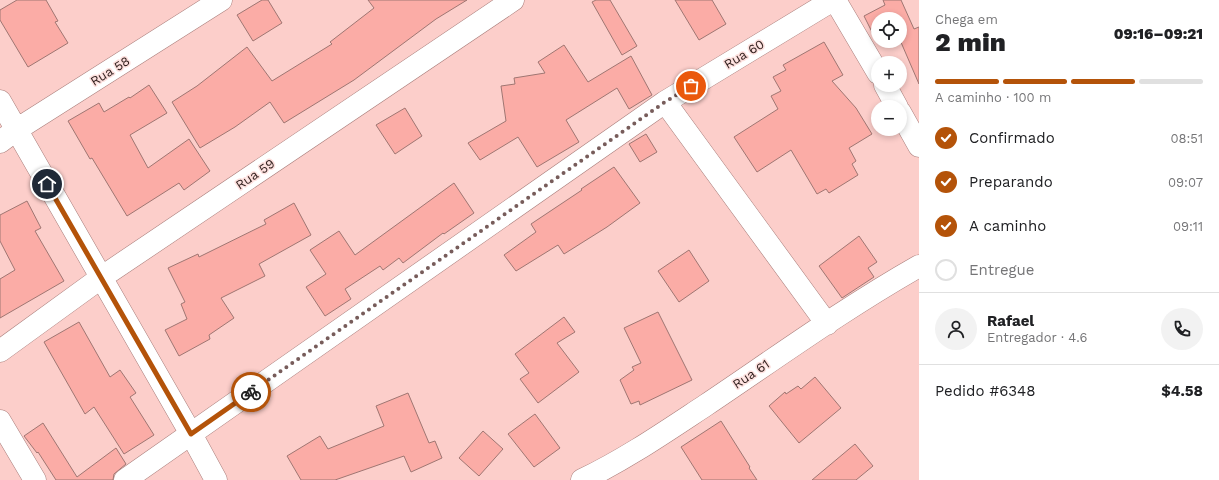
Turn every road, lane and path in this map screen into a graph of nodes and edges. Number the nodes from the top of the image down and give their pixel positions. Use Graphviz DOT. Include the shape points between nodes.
graph roads {
  1 [pos="221,0"];
  2 [pos="513,0"];
  3 [pos="834,0"];
  4 [pos="871,61"];
  5 [pos="0,101"];
  6 [pos="665,102"];
  7 [pos="907,125"];
  8 [pos="8,136"];
  9 [pos="919,146"];
  10 [pos="919,266"];
  11 [pos="102,277"];
  12 [pos="827,324"];
  13 [pos="0,351"];
  14 [pos="0,421"];
  15 [pos="191,434"];
  16 [pos="35,480"];
  17 [pos="125,480"];
  18 [pos="216,480"];
  19 [pos="582,480"];
  1 -- 8 [label="street, Rua 58"];
  2 -- 11 [label="street, Rua 59"];
  3 -- 4 [label="street"];
  3 -- 6 [label="street, Rua 60"];
  5 -- 8 [label="street"];
  6 -- 12 [label="street"];
  6 -- 15 [label="street, Rua 60"];
  7 -- 9 [label="street"];
  8 -- 11 [label="street"];
  10 -- 12 [label="street, Rua 61"];
  11 -- 13 [label="street, Rua 59"];
  11 -- 15 [label="street"];
  12 -- 19 [label="street, Rua 61" via="626,457"];
  14 -- 16 [label="street"];
  15 -- 17 [label="street, Rua 60"];
  15 -- 18 [label="street"];
}
